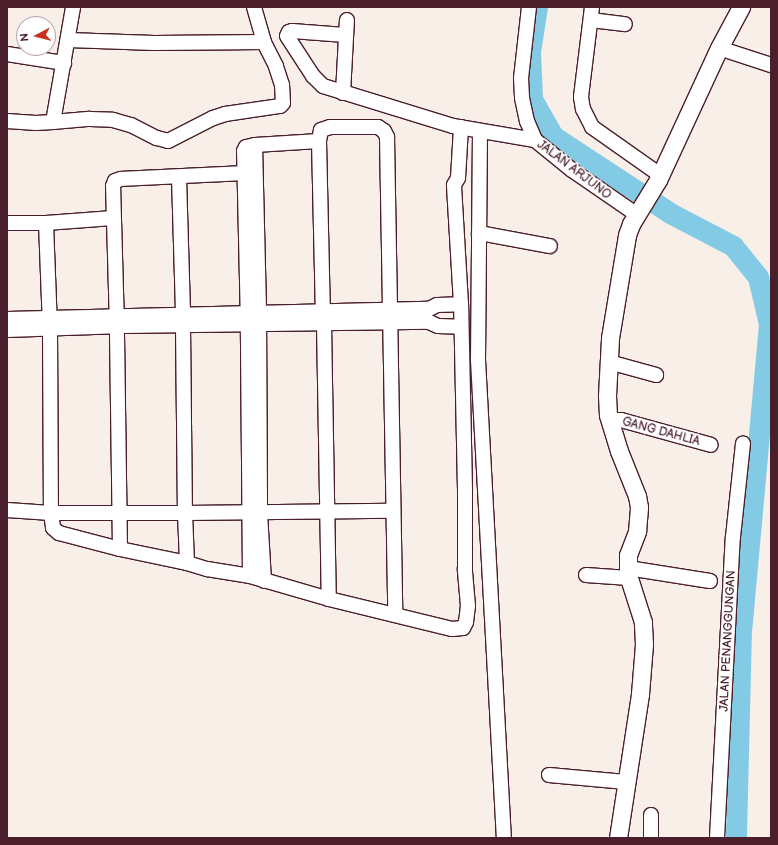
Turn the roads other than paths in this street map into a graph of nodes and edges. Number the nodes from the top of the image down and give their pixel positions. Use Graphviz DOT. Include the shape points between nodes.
graph roads {
  1 [pos="254,7"];
  2 [pos="529,7"];
  3 [pos="741,7"];
  4 [pos="70,8"];
  5 [pos="591,14"];
  6 [pos="347,20"];
  7 [pos="625,24"];
  8 [pos="345,35"];
  9 [pos="68,40"];
  10 [pos="264,42"];
  11 [pos="719,48"];
  12 [pos="7,54"];
  13 [pos="64,63"];
  14 [pos="771,65"];
  15 [pos="343,93"];
  16 [pos="7,122"];
  17 [pos="54,122"];
  18 [pos="457,127"];
  19 [pos="480,132"];
  20 [pos="535,140"];
  21 [pos="319,141"];
  22 [pos="255,145"];
  23 [pos="244,173"];
  24 [pos="179,177"];
  25 [pos="659,177"];
  26 [pos="638,211"];
  27 [pos="113,218"];
  28 [pos="7,223"];
  29 [pos="46,223"];
  30 [pos="479,232"];
  31 [pos="550,246"];
  32 [pos="461,304"];
  33 [pos="390,316"];
  34 [pos="429,316"];
  35 [pos="323,317"];
  36 [pos="7,319"];
  37 [pos="253,319"];
  38 [pos="183,320"];
  39 [pos="117,321"];
  40 [pos="50,323"];
  41 [pos="461,327"];
  42 [pos="7,330"];
  43 [pos="609,362"];
  44 [pos="656,376"];
  45 [pos="610,420"];
  46 [pos="743,444"];
  47 [pos="711,445"];
  48 [pos="7,510"];
  49 [pos="393,511"];
  50 [pos="326,512"];
  51 [pos="51,513"];
  52 [pos="120,513"];
  53 [pos="185,513"];
  54 [pos="255,513"];
  55 [pos="120,549"];
  56 [pos="187,563"];
  57 [pos="628,573"];
  58 [pos="586,575"];
  59 [pos="250,576"];
  60 [pos="264,580"];
  61 [pos="710,581"];
  62 [pos="328,599"];
  63 [pos="395,614"];
  64 [pos="548,775"];
  65 [pos="626,782"];
  66 [pos="651,815"];
  67 [pos="504,838"];
  68 [pos="618,838"];
  69 [pos="651,838"];
  70 [pos="717,838"];
  1 -- 10 [label="street"];
  2 -- 20 [label="street" via="521,78 527,121"];
  3 -- 11 [label="street"];
  4 -- 9 [label="street"];
  5 -- 7 [label="street"];
  5 -- 25 [label="street" via="581,97 587,119 592,126"];
  6 -- 8 [label="street"];
  8 -- 15 [label="street"];
  8 -- 15 [label="street, JALAN ARJUNO" via="292,31 287,36 318,83"];
  9 -- 10 [label="street" via="154,43"];
  9 -- 13 [label="street"];
  10 -- 17 [label="street" via="276,66 284,95 283,103 275,108 212,118 168,141 113,120"];
  11 -- 14 [label="street"];
  11 -- 25 [label="street"];
  12 -- 13 [label="street"];
  13 -- 17 [label="street"];
  15 -- 18 [label="street, JALAN ARJUNO"];
  16 -- 17 [label="street"];
  18 -- 19 [label="street, JALAN ARJUNO"];
  18 -- 32 [label="street" via="458,178 454,185"];
  19 -- 20 [label="street, JALAN ARJUNO"];
  19 -- 30 [label="street"];
  20 -- 26 [label="street, JALAN ARJUNO" via="572,170"];
  21 -- 22 [label="street"];
  21 -- 33 [label="street" via="322,130 330,127 378,127 384,131 387,138"];
  21 -- 35 [label="street"];
  22 -- 23 [label="street" via="244,151"];
  22 -- 37 [label="street"];
  23 -- 24 [label="street"];
  23 -- 37 [label="street"];
  24 -- 27 [label="street" via="115,181"];
  24 -- 38 [label="street"];
  25 -- 26 [label="street"];
  26 -- 43 [label="street" via="627,235 610,338"];
  27 -- 29 [label="street"];
  27 -- 39 [label="street"];
  28 -- 29 [label="street"];
  29 -- 40 [label="street"];
  30 -- 31 [label="street"];
  30 -- 67 [label="street" via="478,360"];
  32 -- 34 [label="street" via="437,305"];
  32 -- 41 [label="street"];
  33 -- 34 [label="street"];
  33 -- 35 [label="street"];
  33 -- 49 [label="street"];
  34 -- 41 [label="street" via="438,326"];
  35 -- 37 [label="street"];
  35 -- 50 [label="street"];
  36 -- 40 [label="street"];
  37 -- 38 [label="street"];
  37 -- 54 [label="street"];
  38 -- 39 [label="street"];
  38 -- 53 [label="street"];
  39 -- 40 [label="street"];
  39 -- 52 [label="street"];
  40 -- 42 [label="street"];
  40 -- 51 [label="street"];
  41 -- 63 [label="street" via="465,568 468,606 466,622 463,628 452,629"];
  43 -- 44 [label="street"];
  43 -- 45 [label="street" via="607,396"];
  45 -- 47 [label="street, GANG DAHLIA" via="621,420"];
  45 -- 57 [label="street" via="639,507 637,531 628,555"];
  46 -- 70 [label="street, JALAN PENANGGUNGAN" via="733,537"];
  48 -- 51 [label="street"];
  49 -- 50 [label="street"];
  49 -- 63 [label="street"];
  50 -- 54 [label="street"];
  50 -- 62 [label="street"];
  51 -- 52 [label="street"];
  51 -- 55 [label="street" via="53,528 59,533"];
  52 -- 53 [label="street"];
  52 -- 55 [label="street"];
  53 -- 54 [label="street"];
  53 -- 56 [label="street"];
  54 -- 59 [label="street"];
  54 -- 60 [label="street"];
  55 -- 56 [label="street"];
  56 -- 59 [label="street"];
  57 -- 58 [label="street"];
  57 -- 61 [label="street"];
  57 -- 65 [label="street" via="642,622 644,644 640,694"];
  59 -- 60 [label="street"];
  60 -- 62 [label="street"];
  62 -- 63 [label="street"];
  64 -- 65 [label="street"];
  65 -- 68 [label="street"];
  66 -- 69 [label="street"];
}
